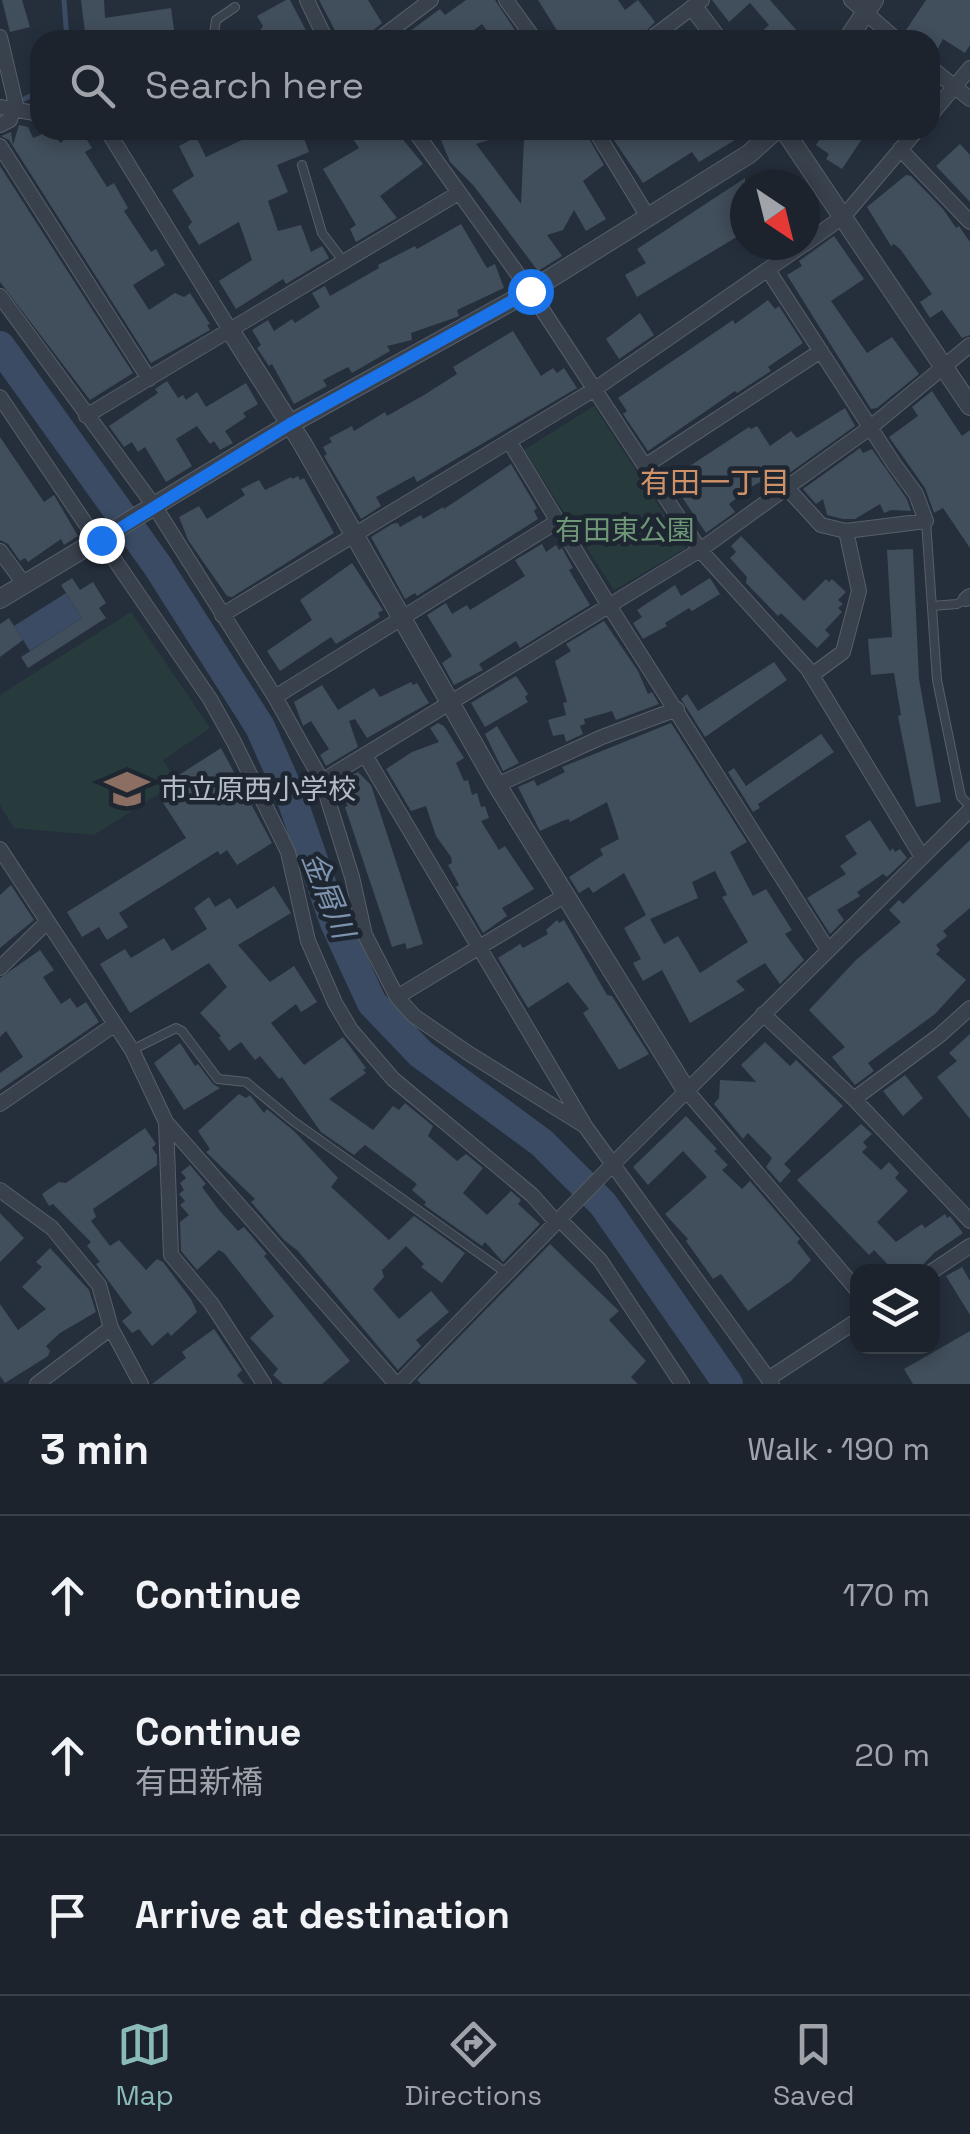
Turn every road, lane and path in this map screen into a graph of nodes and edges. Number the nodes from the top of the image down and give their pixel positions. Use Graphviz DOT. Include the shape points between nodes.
graph roads {
  1 [pos="307,0"];
  2 [pos="431,0"];
  3 [pos="506,0"];
  4 [pos="698,4"];
  5 [pos="863,4"];
  6 [pos="235,7"];
  7 [pos="214,30"];
  8 [pos="321,30"];
  9 [pos="391,30"];
  10 [pos="528,30"];
  11 [pos="662,30"];
  12 [pos="712,30"];
  13 [pos="851,30"];
  14 [pos="888,30"];
  15 [pos="0,38"];
  16 [pos="970,68"];
  17 [pos="940,75"];
  18 [pos="956,88"];
  19 [pos="970,99"];
  20 [pos="940,105"];
  21 [pos="18,108"];
  22 [pos="0,124"];
  23 [pos="113,140"];
  24 [pos="421,140"];
  25 [pos="601,140"];
  26 [pos="765,140"];
  27 [pos="791,140"];
  28 [pos="908,140"];
  29 [pos="0,146"];
  30 [pos="900,149"];
  31 [pos="302,165"];
  32 [pos="457,194"];
  33 [pos="844,216"];
  34 [pos="648,217"];
  35 [pos="970,222"];
  36 [pos="820,233"];
  37 [pos="782,260"];
  38 [pos="344,262"];
  39 [pos="768,270"];
  40 [pos="530,291"];
  41 [pos="0,296"];
  42 [pos="230,330"];
  43 [pos="970,344"];
  44 [pos="821,351"];
  45 [pos="945,368"];
  46 [pos="149,379"];
  47 [pos="595,389"];
  48 [pos="0,397"];
  49 [pos="970,406"];
  50 [pos="86,416"];
  51 [pos="290,424"];
  52 [pos="872,427"];
  53 [pos="509,441"];
  54 [pos="646,466"];
  55 [pos="787,488"];
  56 [pos="155,507"];
  57 [pos="558,521"];
  58 [pos="926,521"];
  59 [pos="846,531"];
  60 [pos="353,536"];
  61 [pos="99,541"];
  62 [pos="700,550"];
  63 [pos="0,551"];
  64 [pos="25,585"];
  65 [pos="968,598"];
  66 [pos="0,599"];
  67 [pos="608,604"];
  68 [pos="932,606"];
  69 [pos="222,615"];
  70 [pos="402,617"];
  71 [pos="812,675"];
  72 [pos="276,697"];
  73 [pos="448,703"];
  74 [pos="677,709"];
  75 [pos="365,754"];
  76 [pos="322,780"];
  77 [pos="497,785"];
  78 [pos="970,808"];
  79 [pos="0,850"];
  80 [pos="922,857"];
  81 [pos="564,896"];
  82 [pos="47,922"];
  83 [pos="479,948"];
  84 [pos="828,950"];
  85 [pos="0,968"];
  86 [pos="397,997"];
  87 [pos="968,1013"];
  88 [pos="763,1014"];
  89 [pos="114,1024"];
  90 [pos="132,1050"];
  91 [pos="686,1090"];
  92 [pos="854,1099"];
  93 [pos="0,1104"];
  94 [pos="166,1122"];
  95 [pos="585,1126"];
  96 [pos="614,1163"];
  97 [pos="0,1190"];
  98 [pos="558,1222"];
  99 [pos="970,1222"];
  100 [pos="970,1246"];
  101 [pos="940,1266"];
  102 [pos="505,1272"];
  103 [pos="850,1281"];
  104 [pos="850,1326"];
  105 [pos="110,1328"];
  106 [pos="770,1381"];
  107 [pos="36,1384"];
  108 [pos="141,1384"];
  109 [pos="264,1384"];
  110 [pos="398,1384"];
  111 [pos="682,1384"];
  1 -- 8 [label="street"];
  2 -- 9 [label="street"];
  3 -- 10 [label="street"];
  4 -- 11 [label="street"];
  4 -- 12 [label="street"];
  5 -- 13 [label="street"];
  5 -- 14 [label="street"];
  6 -- 7 [label="lane" via="216,20"];
  15 -- 21 [label="street"];
  16 -- 18 [label="street"];
  17 -- 18 [label="street"];
  18 -- 19 [label="street"];
  18 -- 20 [label="street"];
  21 -- 22 [label="street"];
  23 -- 42 [label="street"];
  24 -- 32 [label="street"];
  25 -- 34 [label="street"];
  26 -- 34 [label="street"];
  27 -- 33 [label="street"];
  28 -- 30 [label="street"];
  29 -- 46 [label="street"];
  30 -- 33 [label="street"];
  30 -- 35 [label="street"];
  31 -- 38 [label="lane" via="322,233"];
  32 -- 38 [label="street"];
  32 -- 40 [label="street"];
  33 -- 36 [label="street"];
  33 -- 45 [label="street"];
  34 -- 40 [label="street"];
  37 -- 39 [label="street"];
  38 -- 42 [label="street"];
  39 -- 44 [label="street"];
  39 -- 47 [label="street"];
  40 -- 47 [label="street"];
  40 -- 51 [label="street"];
  41 -- 50 [label="street"];
  42 -- 46 [label="street"];
  42 -- 51 [label="street"];
  43 -- 45 [label="street"];
  44 -- 52 [label="street"];
  44 -- 54 [label="street"];
  45 -- 49 [label="street"];
  45 -- 52 [label="street"];
  46 -- 50 [label="street"];
  47 -- 53 [label="street"];
  47 -- 54 [label="street"];
  48 -- 61 [label="street"];
  50 -- 56 [label="street"];
  51 -- 56 [label="street"];
  51 -- 60 [label="street"];
  52 -- 55 [label="street"];
  52 -- 58 [label="street"];
  53 -- 57 [label="street"];
  53 -- 60 [label="street"];
  54 -- 62 [label="street"];
  55 -- 59 [label="street" via="821,525"];
  55 -- 62 [label="street"];
  56 -- 61 [label="street"];
  56 -- 69 [label="street"];
  57 -- 67 [label="street"];
  57 -- 70 [label="street"];
  58 -- 59 [label="street"];
  58 -- 68 [label="lane"];
  59 -- 71 [label="street" via="859,592 843,652"];
  60 -- 69 [label="street"];
  60 -- 70 [label="street"];
  61 -- 64 [label="street"];
  61 -- 98 [label="street" via="234,742 288,852 308,940 351,1030 394,1079"];
  62 -- 67 [label="street"];
  62 -- 71 [label="street"];
  63 -- 64 [label="street"];
  64 -- 66 [label="street"];
  65 -- 68 [label="lane"];
  67 -- 73 [label="street"];
  67 -- 74 [label="street"];
  68 -- 78 [label="lane" via="937,680 960,797"];
  69 -- 72 [label="street"];
  70 -- 72 [label="street"];
  70 -- 73 [label="street"];
  71 -- 80 [label="street"];
  72 -- 76 [label="street"];
  73 -- 75 [label="street"];
  73 -- 77 [label="street"];
  74 -- 77 [label="street"];
  74 -- 84 [label="street"];
  75 -- 76 [label="street"];
  75 -- 83 [label="street"];
  76 -- 86 [label="street" via="365,934"];
  77 -- 81 [label="street"];
  78 -- 80 [label="street"];
  79 -- 82 [label="street"];
  80 -- 84 [label="street"];
  81 -- 83 [label="street"];
  81 -- 91 [label="street"];
  82 -- 85 [label="street"];
  82 -- 89 [label="street"];
  83 -- 86 [label="street"];
  83 -- 95 [label="street"];
  84 -- 88 [label="street"];
  86 -- 95 [label="street" via="468,1054"];
  87 -- 92 [label="street"];
  88 -- 91 [label="street"];
  88 -- 92 [label="street"];
  89 -- 90 [label="street"];
  89 -- 93 [label="street"];
  90 -- 94 [label="street"];
  90 -- 102 [label="lane" via="176,1028 218,1079 246,1082"];
  91 -- 96 [label="street"];
  91 -- 103 [label="street"];
  92 -- 99 [label="street"];
  94 -- 109 [label="street" via="171,1255"];
  94 -- 110 [label="street"];
  95 -- 96 [label="street"];
  96 -- 98 [label="street"];
  96 -- 106 [label="street"];
  97 -- 105 [label="street" via="52,1228 100,1285"];
  98 -- 102 [label="street"];
  98 -- 111 [label="street" via="600,1260"];
  100 -- 101 [label="street"];
  102 -- 110 [label="street"];
  104 -- 106 [label="street"];
  105 -- 107 [label="street"];
  105 -- 108 [label="street"];
}
